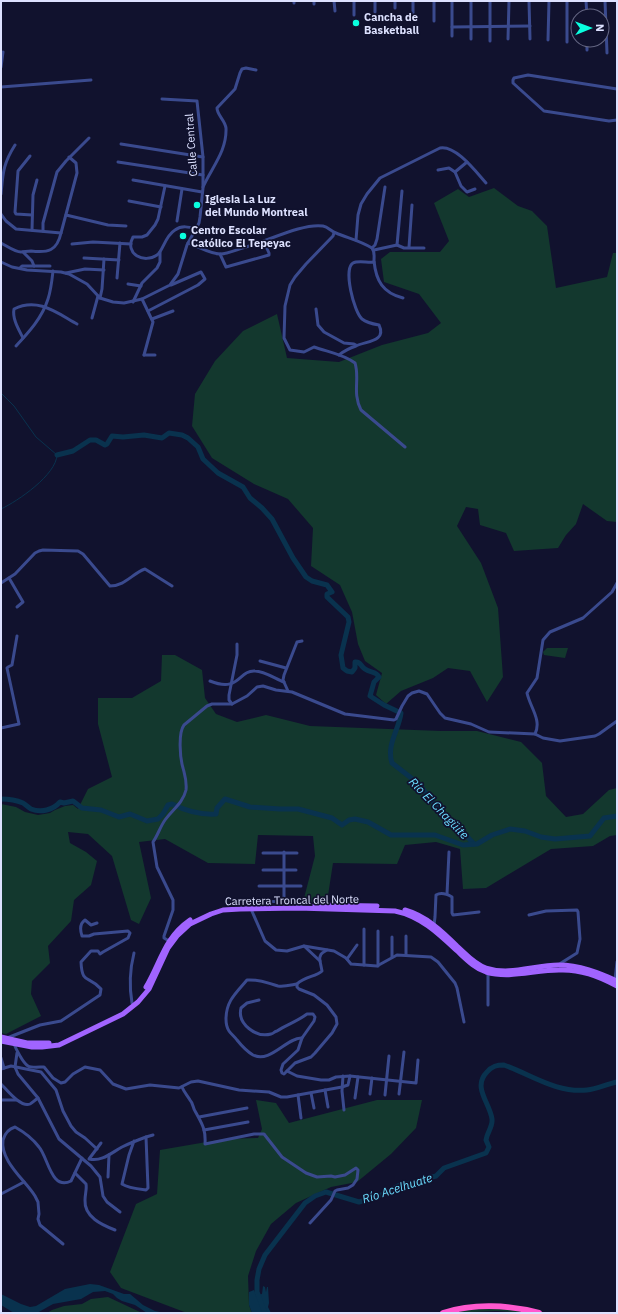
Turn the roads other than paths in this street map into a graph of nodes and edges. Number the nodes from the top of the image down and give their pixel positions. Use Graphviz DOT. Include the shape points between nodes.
graph roads {
  1 [pos="334,1"];
  2 [pos="354,1"];
  3 [pos="375,1"];
  4 [pos="395,1"];
  5 [pos="413,1"];
  6 [pos="434,1"];
  7 [pos="452,1"];
  8 [pos="471,1"];
  9 [pos="490,1"];
  10 [pos="509,1"];
  11 [pos="529,1"];
  12 [pos="549,1"];
  13 [pos="567,1"];
  14 [pos="605,1"];
  15 [pos="395,8"];
  16 [pos="335,11"];
  17 [pos="375,12"];
  18 [pos="354,14"];
  19 [pos="413,16"];
  20 [pos="434,21"];
  21 [pos="530,26"];
  22 [pos="452,27"];
  23 [pos="471,27"];
  24 [pos="490,27"];
  25 [pos="509,27"];
  26 [pos="452,36"];
  27 [pos="471,39"];
  28 [pos="508,39"];
  29 [pos="530,39"];
  30 [pos="548,40"];
  31 [pos="490,41"];
  32 [pos="567,42"];
  33 [pos="3,52"];
  34 [pos="607,53"];
  35 [pos="1,67"];
  36 [pos="256,70"];
  37 [pos="91,80"];
  38 [pos="1,87"];
  39 [pos="617,89"];
  40 [pos="162,99"];
  41 [pos="617,120"];
  42 [pos="89,138"];
  43 [pos="121,144"];
  44 [pos="15,146"];
  45 [pos="30,156"];
  46 [pos="203,156"];
  47 [pos="69,157"];
  48 [pos="118,162"];
  49 [pos="467,162"];
  50 [pos="438,170"];
  51 [pos="454,172"];
  52 [pos="203,175"];
  53 [pos="37,180"];
  54 [pos="133,180"];
  55 [pos="486,183"];
  56 [pos="165,186"];
  57 [pos="203,188"];
  58 [pos="385,188"];
  59 [pos="475,188"];
  60 [pos="182,189"];
  61 [pos="402,191"];
  62 [pos="202,192"];
  63 [pos="1,194"];
  64 [pos="129,201"];
  65 [pos="412,204"];
  66 [pos="161,207"];
  67 [pos="1,214"];
  68 [pos="66,215"];
  69 [pos="32,216"];
  70 [pos="177,221"];
  71 [pos="126,226"];
  72 [pos="196,229"];
  73 [pos="32,230"];
  74 [pos="43,231"];
  75 [pos="61,233"];
  76 [pos="334,233"];
  77 [pos="356,240"];
  78 [pos="264,242"];
  79 [pos="1,243"];
  80 [pos="120,243"];
  81 [pos="188,243"];
  82 [pos="72,244"];
  83 [pos="131,244"];
  84 [pos="397,245"];
  85 [pos="409,247"];
  86 [pos="424,248"];
  87 [pos="373,249"];
  88 [pos="23,252"];
  89 [pos="160,252"];
  90 [pos="220,254"];
  91 [pos="84,258"];
  92 [pos="104,259"];
  93 [pos="119,260"];
  94 [pos="1,262"];
  95 [pos="374,262"];
  96 [pos="34,266"];
  97 [pos="50,266"];
  98 [pos="20,268"];
  99 [pos="104,270"];
  100 [pos="53,271"];
  101 [pos="66,273"];
  102 [pos="117,278"];
  103 [pos="128,284"];
  104 [pos="170,285"];
  105 [pos="141,286"];
  106 [pos="99,297"];
  107 [pos="403,298"];
  108 [pos="142,300"];
  109 [pos="133,302"];
  110 [pos="45,306"];
  111 [pos="316,309"];
  112 [pos="148,311"];
  113 [pos="173,311"];
  114 [pos="92,318"];
  115 [pos="152,319"];
  116 [pos="77,324"];
  117 [pos="23,338"];
  118 [pos="356,345"];
  119 [pos="16,346"];
  120 [pos="339,354"];
  121 [pos="155,355"];
  122 [pos="405,447"];
  123 [pos="9,578"];
  124 [pos="1,583"];
  125 [pos="617,583"];
  126 [pos="172,586"];
  127 [pos="17,607"];
  128 [pos="17,636"];
  129 [pos="302,640"];
  130 [pos="237,644"];
  131 [pos="260,661"];
  132 [pos="286,668"];
  133 [pos="210,681"];
  134 [pos="284,682"];
  135 [pos="231,684"];
  136 [pos="288,691"];
  137 [pos="232,704"];
  138 [pos="617,721"];
  139 [pos="1,728"];
  140 [pos="535,734"];
  141 [pos="284,852"];
  142 [pos="449,852"];
  143 [pos="264,853"];
  144 [pos="297,853"];
  145 [pos="263,870"];
  146 [pos="284,870"];
  147 [pos="296,870"];
  148 [pos="259,886"];
  149 [pos="284,886"];
  150 [pos="301,886"];
  151 [pos="447,894"];
  152 [pos="284,902"];
  153 [pos="300,905"];
  154 [pos="258,906"];
  155 [pos="251,909"];
  156 [pos="479,912"];
  157 [pos="529,915"];
  158 [pos="97,923"];
  159 [pos="434,927"];
  160 [pos="364,929"];
  161 [pos="378,931"];
  162 [pos="406,936"];
  163 [pos="392,937"];
  164 [pos="169,941"];
  165 [pos="357,945"];
  166 [pos="304,946"];
  167 [pos="167,948"];
  168 [pos="458,949"];
  169 [pos="326,950"];
  170 [pos="134,953"];
  171 [pos="406,955"];
  172 [pos="392,957"];
  173 [pos="161,959"];
  174 [pos="346,959"];
  175 [pos="320,961"];
  176 [pos="617,962"];
  177 [pos="364,965"];
  178 [pos="559,965"];
  179 [pos="378,966"];
  180 [pos="488,972"];
  181 [pos="616,982"];
  182 [pos="297,984"];
  183 [pos="259,1000"];
  184 [pos="132,1003"];
  185 [pos="488,1005"];
  186 [pos="464,1022"];
  187 [pos="1,1037"];
  188 [pos="7,1038"];
  189 [pos="302,1038"];
  190 [pos="1,1041"];
  191 [pos="14,1044"];
  192 [pos="404,1052"];
  193 [pos="18,1053"];
  194 [pos="389,1056"];
  195 [pos="1,1058"];
  196 [pos="418,1060"];
  197 [pos="15,1067"];
  198 [pos="2,1068"];
  199 [pos="287,1071"];
  200 [pos="342,1076"];
  201 [pos="350,1076"];
  202 [pos="358,1077"];
  203 [pos="372,1078"];
  204 [pos="387,1081"];
  205 [pos="401,1082"];
  206 [pos="1,1084"];
  207 [pos="182,1087"];
  208 [pos="342,1087"];
  209 [pos="3,1089"];
  210 [pos="325,1090"];
  211 [pos="311,1093"];
  212 [pos="370,1094"];
  213 [pos="399,1094"];
  214 [pos="385,1095"];
  215 [pos="298,1096"];
  216 [pos="38,1098"];
  217 [pos="355,1098"];
  218 [pos="1,1100"];
  219 [pos="16,1100"];
  220 [pos="328,1107"];
  221 [pos="247,1108"];
  222 [pos="314,1108"];
  223 [pos="344,1110"];
  224 [pos="199,1117"];
  225 [pos="301,1118"];
  226 [pos="248,1122"];
  227 [pos="204,1130"];
  228 [pos="153,1135"];
  229 [pos="146,1137"];
  230 [pos="134,1142"];
  231 [pos="101,1143"];
  232 [pos="97,1149"];
  233 [pos="109,1154"];
  234 [pos="83,1159"];
  235 [pos="89,1159"];
  236 [pos="75,1173"];
  237 [pos="108,1177"];
  238 [pos="24,1182"];
  239 [pos="1,1194"];
  240 [pos="120,1212"];
  241 [pos="310,1223"];
  242 [pos="115,1230"];
  243 [pos="63,1244"];
  244 [pos="443,1313"];
  245 [pos="539,1313"];
  1 -- 16 [label="street"];
  2 -- 18 [label="street"];
  3 -- 17 [label="street"];
  4 -- 15 [label="street"];
  5 -- 19 [label="street"];
  6 -- 20 [label="street"];
  7 -- 22 [label="street"];
  8 -- 23 [label="street"];
  9 -- 24 [label="street"];
  10 -- 25 [label="street"];
  11 -- 21 [label="street"];
  12 -- 30 [label="street"];
  13 -- 32 [label="street"];
  14 -- 34 [label="street"];
  21 -- 25 [label="street"];
  21 -- 29 [label="street"];
  22 -- 23 [label="street"];
  22 -- 26 [label="street"];
  23 -- 24 [label="street"];
  23 -- 27 [label="street"];
  24 -- 25 [label="street"];
  24 -- 31 [label="street"];
  25 -- 28 [label="street"];
  33 -- 35 [label="street"];
  36 -- 57 [label="street" via="242,69 235,89 217,108 224,121 223,150"];
  37 -- 38 [label="street"];
  39 -- 41 [label="street" via="528,75 513,80 513,83 544,111"];
  40 -- 46 [label="street, Calle Central" via="197,101"];
  42 -- 47 [label="street"];
  43 -- 46 [label="street"];
  44 -- 63 [label="street" via="3,169"];
  45 -- 69 [label="street" via="18,171 15,212"];
  46 -- 52 [label="street, Calle Central"];
  47 -- 68 [label="street" via="76,163 77,173"];
  47 -- 74 [label="street" via="58,172"];
  48 -- 52 [label="street"];
  49 -- 51 [label="street"];
  49 -- 55 [label="street"];
  49 -- 77 [label="street" via="455,151 445,147 380,178 361,204"];
  50 -- 51 [label="street" via="449,168"];
  51 -- 59 [label="street" via="467,192"];
  52 -- 57 [label="street, Calle Central"];
  53 -- 69 [label="street" via="33,194"];
  54 -- 56 [label="street"];
  56 -- 60 [label="street"];
  56 -- 66 [label="street"];
  57 -- 62 [label="street, Calle Central"];
  58 -- 87 [label="street"];
  60 -- 62 [label="street"];
  60 -- 70 [label="street"];
  61 -- 84 [label="street"];
  62 -- 72 [label="street, Calle Central" via="199,223"];
  64 -- 66 [label="street"];
  65 -- 85 [label="street"];
  66 -- 83 [label="street" via="158,219 147,235 133,237"];
  67 -- 73 [label="street" via="16,229"];
  68 -- 71 [label="street" via="108,225"];
  68 -- 75 [label="street"];
  69 -- 73 [label="street"];
  72 -- 81 [label="street, Calle Central"];
  72 -- 89 [label="street" via="188,226 175,230 168,236"];
  73 -- 74 [label="street"];
  74 -- 75 [label="street"];
  75 -- 88 [label="street" via="54,248 45,252"];
  76 -- 77 [label="street"];
  76 -- 78 [label="street" via="324,226 316,226"];
  76 -- 120 [label="street" via="290,285 284,338 290,350 304,352 314,347"];
  77 -- 87 [label="street"];
  78 -- 90 [label="street"];
  78 -- 90 [label="street" via="269,255 246,262 226,267"];
  79 -- 88 [label="street"];
  80 -- 82 [label="street"];
  80 -- 83 [label="street"];
  80 -- 93 [label="street"];
  81 -- 90 [label="street"];
  81 -- 104 [label="street, Calle Central" via="178,274"];
  83 -- 89 [label="street" via="132,253 136,256 150,257"];
  84 -- 85 [label="street"];
  84 -- 87 [label="street"];
  85 -- 86 [label="street"];
  87 -- 95 [label="street"];
  88 -- 96 [label="street"];
  89 -- 105 [label="street" via="158,268"];
  91 -- 92 [label="street"];
  92 -- 93 [label="street"];
  92 -- 99 [label="street"];
  93 -- 102 [label="street"];
  94 -- 98 [label="street"];
  95 -- 107 [label="street" via="384,289"];
  95 -- 118 [label="street" via="355,262 350,266 350,285 358,315 368,323 379,325 381,332 377,339"];
  96 -- 97 [label="street"];
  96 -- 98 [label="street"];
  98 -- 100 [label="street"];
  99 -- 101 [label="street" via="85,269"];
  99 -- 106 [label="street"];
  100 -- 101 [label="street"];
  100 -- 110 [label="street" via="50,294"];
  101 -- 106 [label="street" via="87,284"];
  103 -- 105 [label="street"];
  104 -- 108 [label="street"];
  104 -- 112 [label="street" via="201,272 205,279"];
  105 -- 109 [label="street"];
  106 -- 109 [label="street" via="113,302"];
  106 -- 114 [label="street"];
  108 -- 109 [label="street"];
  108 -- 112 [label="street"];
  110 -- 116 [label="street"];
  110 -- 117 [label="street" via="34,327"];
  110 -- 117 [label="street" via="26,305 14,309 15,321"];
  111 -- 118 [label="street" via="318,325 324,332"];
  112 -- 115 [label="street"];
  113 -- 115 [label="street"];
  115 -- 121 [label="street" via="153,324 144,355"];
  117 -- 119 [label="street"];
  118 -- 120 [label="street"];
  120 -- 122 [label="street" via="355,363 357,396 361,410"];
  123 -- 124 [label="street"];
  123 -- 126 [label="street" via="39,550 78,551 110,586 120,584 145,569"];
  123 -- 127 [label="street" via="23,602"];
  125 -- 140 [label="street" via="613,591 583,618 550,632 542,641 537,678 528,693 536,719"];
  128 -- 139 [label="street" via="12,665 7,668 19,724"];
  129 -- 132 [label="street" via="297,642"];
  130 -- 135 [label="street"];
  131 -- 132 [label="street"];
  132 -- 134 [label="street"];
  133 -- 135 [label="street" via="223,685"];
  134 -- 135 [label="street" via="255,670"];
  134 -- 136 [label="street"];
  135 -- 137 [label="street" via="229,700"];
  136 -- 137 [label="street" via="259,686"];
  136 -- 140 [label="street" via="345,714 394,720 408,696 419,691 427,694 445,718 471,724 489,732"];
  137 -- 164 [label="street" via="211,704 182,727 181,755 187,783 185,792 179,805 166,819 153,844 157,868 173,900 173,910 164,936"];
  138 -- 140 [label="street" via="595,736 560,741"];
  141 -- 143 [label="street"];
  141 -- 144 [label="street"];
  141 -- 146 [label="street"];
  142 -- 151 [label="street"];
  145 -- 146 [label="street"];
  146 -- 147 [label="street"];
  146 -- 149 [label="street"];
  148 -- 149 [label="street"];
  149 -- 150 [label="street"];
  149 -- 152 [label="street"];
  151 -- 156 [label="street" via="452,897 453,915"];
  151 -- 159 [label="street" via="436,895"];
  152 -- 153 [label="street"];
  152 -- 154 [label="street" via="261,902"];
  153 -- 154 [label="main road, Carretera Troncal del Norte"];
  153 -- 159 [label="main road, Carretera Troncal del Norte" via="395,907 416,914"];
  154 -- 164 [label="main road, Carretera Troncal del Norte" via="224,907 200,914 180,928"];
  155 -- 159 [label="main road, Carretera Troncal del Norte" via="391,910 408,914"];
  155 -- 166 [label="street" via="265,941 271,947 287,951"];
  155 -- 167 [label="main road, Carretera Troncal del Norte" via="224,910 200,918 180,932"];
  157 -- 178 [label="street" via="546,911 577,910 580,939 577,953"];
  158 -- 188 [label="street" via="91,924 85,920 82,922 82,936 119,931 130,933 128,938 100,954 91,950 81,962 82,975 101,989 100,995 61,1021 40,1025"];
  159 -- 168 [label="main road, Carretera Troncal del Norte"];
  160 -- 177 [label="street"];
  161 -- 179 [label="street"];
  162 -- 171 [label="street"];
  163 -- 172 [label="street"];
  164 -- 167 [label="main road, Carretera Troncal del Norte"];
  165 -- 174 [label="street"];
  166 -- 169 [label="street"];
  166 -- 175 [label="street"];
  167 -- 173 [label="main road, Carretera Troncal del Norte"];
  168 -- 178 [label="main road, Carretera Troncal del Norte" via="472,960 493,970"];
  168 -- 180 [label="main road, Carretera Troncal del Norte" via="472,964"];
  169 -- 174 [label="street"];
  169 -- 175 [label="street" via="321,954"];
  170 -- 184 [label="street" via="131,968"];
  171 -- 172 [label="street"];
  171 -- 186 [label="street" via="431,957 438,962 455,983"];
  172 -- 179 [label="street"];
  173 -- 184 [label="main road, Carretera Troncal del Norte" via="142,993"];
  173 -- 191 [label="main road, Carretera Troncal del Norte" via="152,984 143,997 117,1018 59,1044 37,1047"];
  174 -- 177 [label="street" via="352,964"];
  175 -- 182 [label="street" via="322,971"];
  176 -- 181 [label="street"];
  177 -- 179 [label="street"];
  178 -- 181 [label="main road, Carretera Troncal del Norte" via="585,968"];
  180 -- 181 [label="main road, Carretera Troncal del Norte" via="513,975 571,970"];
  180 -- 185 [label="street"];
  182 -- 189 [label="street" via="278,986 253,979 247,980 230,1001 226,1023 228,1030 252,1055 264,1057 294,1039"];
  182 -- 199 [label="street" via="299,990 314,995 328,1005 337,1024 311,1057 295,1063"];
  183 -- 189 [label="street" via="241,1008 245,1026 250,1030 272,1034 307,1014 313,1014 314,1021"];
  184 -- 188 [label="main road, Carretera Troncal del Norte" via="108,1019 54,1042 32,1043"];
  187 -- 188 [label="main road, Carretera Troncal del Norte"];
  189 -- 199 [label="street" via="298,1050 281,1070 284,1074"];
  190 -- 191 [label="main road, Carretera Troncal del Norte"];
  191 -- 193 [label="street"];
  192 -- 205 [label="street"];
  193 -- 197 [label="street"];
  193 -- 207 [label="street" via="26,1065 44,1067 61,1083 86,1067 100,1070 113,1084 126,1089 150,1085"];
  194 -- 204 [label="street"];
  195 -- 198 [label="street"];
  196 -- 205 [label="street" via="416,1083"];
  197 -- 198 [label="street"];
  197 -- 216 [label="street"];
  197 -- 232 [label="street" via="41,1072 56,1090 71,1126"];
  199 -- 200 [label="street" via="297,1076 321,1080"];
  200 -- 201 [label="street"];
  200 -- 208 [label="street"];
  201 -- 202 [label="street"];
  201 -- 208 [label="street" via="348,1085"];
  202 -- 203 [label="street"];
  202 -- 217 [label="street"];
  203 -- 204 [label="street"];
  203 -- 212 [label="street"];
  204 -- 205 [label="street"];
  204 -- 214 [label="street"];
  205 -- 213 [label="street"];
  206 -- 209 [label="street"];
  207 -- 215 [label="street" via="198,1081 238,1090 269,1092 281,1097"];
  207 -- 224 [label="street"];
  208 -- 210 [label="street"];
  208 -- 223 [label="street"];
  209 -- 219 [label="street"];
  210 -- 211 [label="street"];
  210 -- 220 [label="street"];
  211 -- 215 [label="street"];
  211 -- 222 [label="street"];
  215 -- 225 [label="street"];
  216 -- 219 [label="street" via="29,1104"];
  216 -- 234 [label="street" via="59,1139"];
  218 -- 219 [label="street"];
  221 -- 224 [label="street"];
  224 -- 227 [label="street"];
  226 -- 227 [label="street"];
  227 -- 241 [label="street" via="205,1144 264,1134 282,1157 306,1173 317,1176 340,1176 356,1168 357,1179 353,1185 335,1191 331,1200"];
  228 -- 229 [label="street"];
  229 -- 230 [label="street"];
  229 -- 230 [label="street" via="146,1190 122,1184"];
  230 -- 233 [label="street"];
  231 -- 232 [label="street"];
  232 -- 235 [label="street"];
  233 -- 235 [label="street" via="98,1160"];
  233 -- 237 [label="street"];
  234 -- 235 [label="street"];
  234 -- 236 [label="street"];
  234 -- 240 [label="street" via="100,1177 103,1196 107,1202"];
  236 -- 238 [label="street" via="71,1180 58,1182 46,1164 39,1146 15,1127 8,1130 4,1137 2,1151"];
  236 -- 242 [label="street" via="86,1184 85,1200 88,1213 100,1224"];
  238 -- 239 [label="street"];
  238 -- 243 [label="street" via="38,1202 40,1225"];
  244 -- 245 [label="highway" via="472,1307 500,1306"];
}
